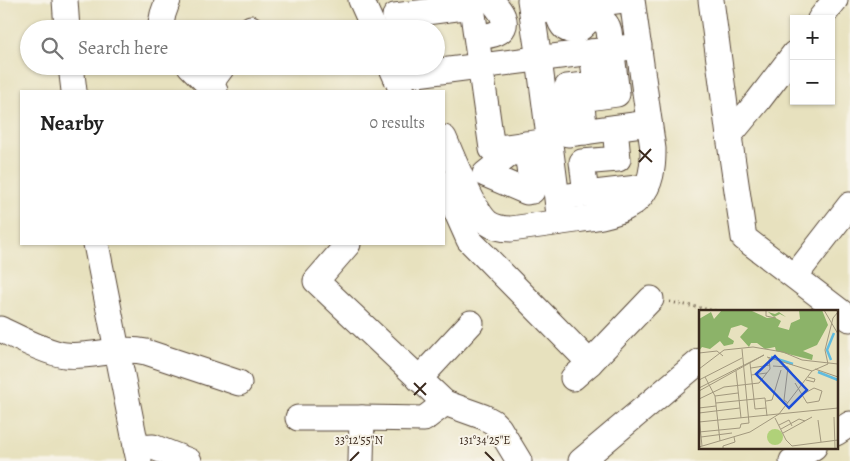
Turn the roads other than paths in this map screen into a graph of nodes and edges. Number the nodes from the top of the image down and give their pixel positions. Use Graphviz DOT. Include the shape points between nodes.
graph roads {
  1 [pos="65,0"];
  2 [pos="168,0"];
  3 [pos="361,0"];
  4 [pos="632,0"];
  5 [pos="711,0"];
  6 [pos="834,0"];
  7 [pos="612,1"];
  8 [pos="479,2"];
  9 [pos="530,6"];
  10 [pos="557,9"];
  11 [pos="396,15"];
  12 [pos="823,15"];
  13 [pos="67,20"];
  14 [pos="162,20"];
  15 [pos="370,20"];
  16 [pos="639,46"];
  17 [pos="602,50"];
  18 [pos="539,58"];
  19 [pos="790,59"];
  20 [pos="481,66"];
  21 [pos="445,74"];
  22 [pos="72,75"];
  23 [pos="441,75"];
  24 [pos="414,81"];
  25 [pos="74,90"];
  26 [pos="649,123"];
  27 [pos="615,128"];
  28 [pos="729,136"];
  29 [pos="550,139"];
  30 [pos="445,140"];
  31 [pos="445,186"];
  32 [pos="646,187"];
  33 [pos="543,192"];
  34 [pos="586,194"];
  35 [pos="473,199"];
  36 [pos="850,204"];
  37 [pos="560,222"];
  38 [pos="96,245"];
  39 [pos="347,245"];
  40 [pos="795,276"];
  41 [pos="651,298"];
  42 [pos="850,319"];
  43 [pos="470,323"];
  44 [pos="0,329"];
  45 [pos="117,350"];
  46 [pos="699,362"];
  47 [pos="419,379"];
  48 [pos="240,383"];
  49 [pos="445,403"];
  50 [pos="298,418"];
  51 [pos="362,418"];
  52 [pos="850,424"];
  53 [pos="838,432"];
  54 [pos="812,448"];
  55 [pos="137,455"];
  56 [pos="189,461"];
  57 [pos="361,461"];
  58 [pos="519,461"];
  59 [pos="582,461"];
  60 [pos="792,461"];
  1 -- 13 [label="street"];
  2 -- 14 [label="street"];
  3 -- 15 [label="street"];
  4 -- 16 [label="street"];
  5 -- 28 [label="street"];
  6 -- 12 [label="street"];
  7 -- 10 [label="street"];
  8 -- 11 [label="street"];
  8 -- 20 [label="street" via="477,37"];
  9 -- 10 [label="street"];
  9 -- 18 [label="street"];
  10 -- 17 [label="street" via="562,26 571,30 593,19 604,21 608,26"];
  16 -- 17 [label="street"];
  16 -- 26 [label="street"];
  17 -- 18 [label="street"];
  17 -- 29 [label="street" via="596,84 567,87"];
  18 -- 20 [label="street"];
  18 -- 29 [label="street"];
  19 -- 28 [label="street"];
  20 -- 21 [label="street"];
  20 -- 29 [label="street" via="492,149"];
  22 -- 25 [label="street"];
  23 -- 24 [label="street"];
  26 -- 27 [label="street"];
  26 -- 32 [label="street" via="653,149"];
  27 -- 29 [label="street"];
  27 -- 34 [label="street" via="618,158 582,162"];
  28 -- 40 [label="street" via="744,238"];
  29 -- 33 [label="street"];
  29 -- 33 [label="street" via="485,174"];
  30 -- 35 [label="street"];
  31 -- 41 [label="street" via="469,240 581,371"];
  32 -- 34 [label="street"];
  32 -- 37 [label="street" via="637,200 615,213"];
  33 -- 34 [label="street"];
  33 -- 35 [label="street"];
  33 -- 37 [label="street"];
  35 -- 37 [label="street" via="488,222 499,228"];
  36 -- 40 [label="street"];
  38 -- 45 [label="street"];
  39 -- 47 [label="street" via="316,281"];
  40 -- 42 [label="street"];
  43 -- 47 [label="street"];
  44 -- 45 [label="street" via="63,355"];
  45 -- 48 [label="street" via="135,349"];
  45 -- 55 [label="street"];
  46 -- 59 [label="street"];
  47 -- 49 [label="street"];
  49 -- 51 [label="street" via="424,419"];
  49 -- 58 [label="street" via="493,422"];
  50 -- 51 [label="street"];
  51 -- 57 [label="street"];
  52 -- 53 [label="street"];
  54 -- 60 [label="street"];
  55 -- 56 [label="street" via="153,447"];
}
